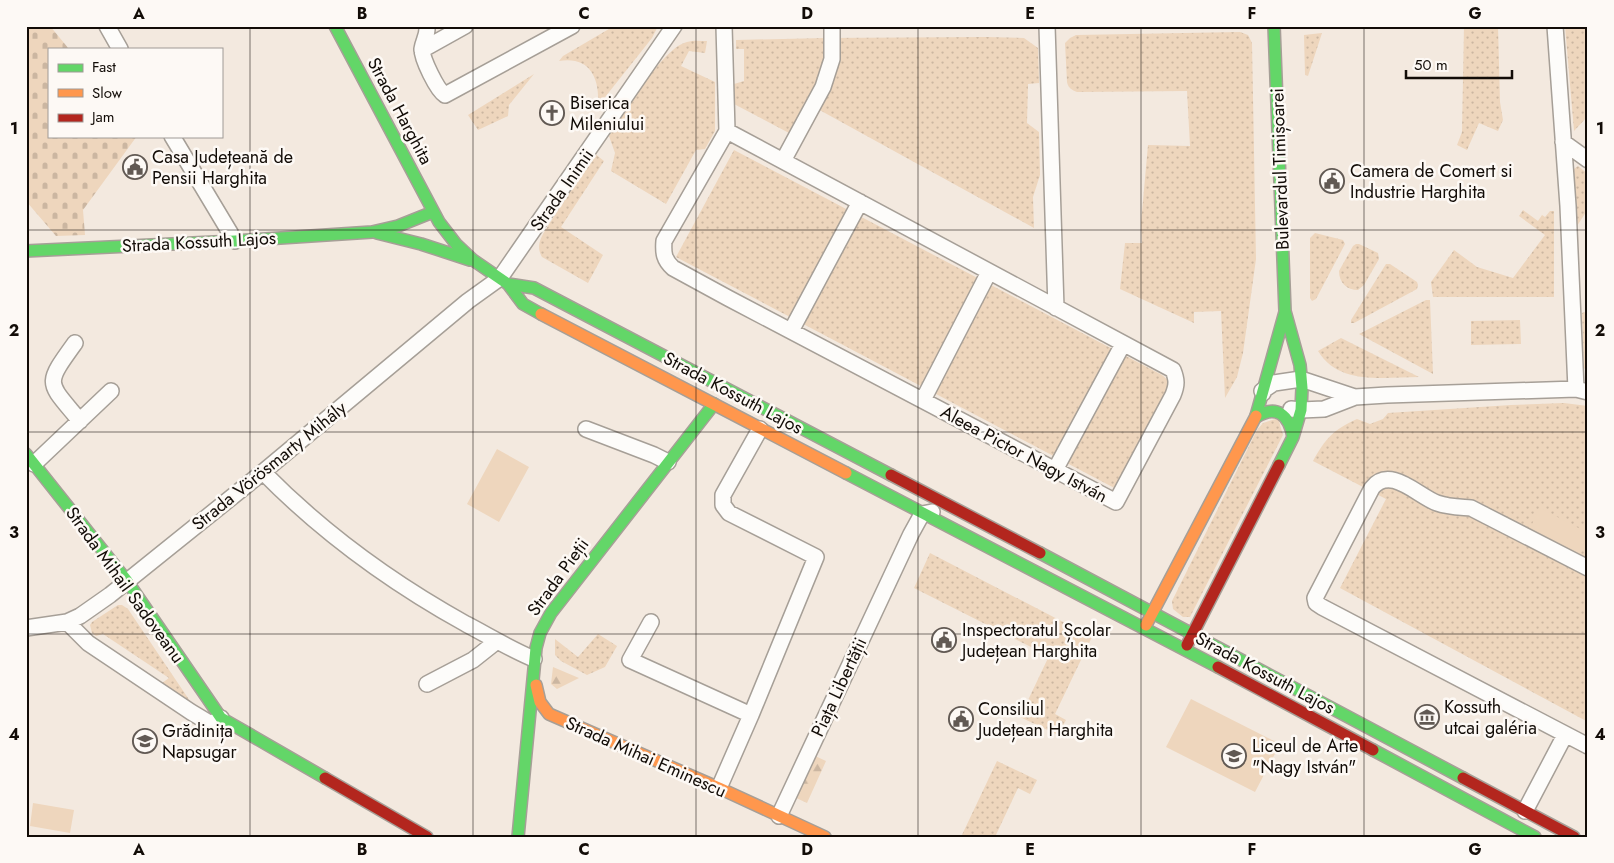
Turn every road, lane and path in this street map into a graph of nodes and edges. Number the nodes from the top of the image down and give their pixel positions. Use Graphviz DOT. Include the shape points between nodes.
graph roads {
  1 [pos="107,26"];
  2 [pos="336,26"];
  3 [pos="427,26"];
  4 [pos="465,26"];
  5 [pos="559,26"];
  6 [pos="674,26"];
  7 [pos="724,26"];
  8 [pos="832,26"];
  9 [pos="1048,26"];
  10 [pos="1274,26"];
  11 [pos="1555,26"];
  12 [pos="571,27"];
  13 [pos="119,48"];
  14 [pos="422,50"];
  15 [pos="727,131"];
  16 [pos="173,138"];
  17 [pos="1563,142"];
  18 [pos="1588,160"];
  19 [pos="783,161"];
  20 [pos="860,202"];
  21 [pos="433,212"];
  22 [pos="372,232"];
  23 [pos="235,241"];
  24 [pos="26,251"];
  25 [pos="472,260"];
  26 [pos="989,272"];
  27 [pos="504,281"];
  28 [pos="1056,308"];
  29 [pos="1285,312"];
  30 [pos="791,331"];
  31 [pos="74,343"];
  32 [pos="1123,344"];
  33 [pos="1269,366"];
  34 [pos="1300,372"];
  35 [pos="1582,390"];
  36 [pos="111,391"];
  37 [pos="1262,391"];
  38 [pos="1355,397"];
  39 [pos="923,400"];
  40 [pos="714,404"];
  41 [pos="1324,409"];
  42 [pos="1301,410"];
  43 [pos="1256,416"];
  44 [pos="80,421"];
  45 [pos="760,429"];
  46 [pos="586,430"];
  47 [pos="1293,437"];
  48 [pos="30,459"];
  49 [pos="668,462"];
  50 [pos="1055,470"];
  51 [pos="263,472"];
  52 [pos="955,509"];
  53 [pos="922,514"];
  54 [pos="1588,568"];
  55 [pos="127,582"];
  56 [pos="1153,613"];
  57 [pos="67,622"];
  58 [pos="651,622"];
  59 [pos="26,628"];
  60 [pos="1144,629"];
  61 [pos="1193,634"];
  62 [pos="496,641"];
  63 [pos="1185,650"];
  64 [pos="534,659"];
  65 [pos="534,677"];
  66 [pos="427,684"];
  67 [pos="549,714"];
  68 [pos="751,715"];
  69 [pos="221,718"];
  70 [pos="1376,732"];
  71 [pos="1565,734"];
  72 [pos="528,738"];
  73 [pos="1588,746"];
  74 [pos="1378,753"];
  75 [pos="719,788"];
  76 [pos="1525,811"];
  77 [pos="779,816"];
  78 [pos="427,837"];
  79 [pos="518,837"];
  80 [pos="824,837"];
  81 [pos="1535,837"];
  82 [pos="1574,837"];
  1 -- 13 [label="street"];
  2 -- 21 [label="street, Strada Harghita"];
  3 -- 14 [label="street"];
  4 -- 14 [label="street"];
  5 -- 12 [label="street"];
  6 -- 27 [label="street, Strada Inimii"];
  7 -- 15 [label="street"];
  8 -- 19 [label="street" via="832,59 826,79"];
  9 -- 28 [label="street"];
  10 -- 29 [label="street, Bulevardul Timișoarei"];
  11 -- 17 [label="street"];
  12 -- 14 [label="street" via="447,95 439,90"];
  15 -- 19 [label="street, Aleea Pictor Nagy István"];
  15 -- 30 [label="street, Aleea Pictor Nagy István" via="664,241 666,262"];
  16 -- 23 [label="street"];
  17 -- 18 [label="street"];
  17 -- 35 [label="street" via="1572,309"];
  19 -- 20 [label="street, Aleea Pictor Nagy István"];
  20 -- 26 [label="street, Aleea Pictor Nagy István"];
  20 -- 30 [label="street"];
  21 -- 22 [label="street, Strada Kossuth Lajos"];
  21 -- 25 [label="street, Strada Kossuth Lajos" via="447,234"];
  22 -- 23 [label="street, Strada Kossuth Lajos"];
  22 -- 25 [label="street, Strada Kossuth Lajos"];
  23 -- 24 [label="street, Strada Kossuth Lajos"];
  25 -- 27 [label="street, Strada Kossuth Lajos"];
  26 -- 28 [label="street, Aleea Pictor Nagy István"];
  26 -- 39 [label="street, Aleea Pictor Nagy István"];
  27 -- 40 [label="street, Strada Kossuth Lajos" via="523,304"];
  27 -- 51 [label="street, Strada Vörösmarty Mihály" via="468,301"];
  27 -- 52 [label="street, Strada Kossuth Lajos" via="534,288"];
  28 -- 32 [label="street, Aleea Pictor Nagy István"];
  29 -- 33 [label="street, Bulevardul Timișoarei"];
  29 -- 34 [label="street, Bulevardul Timișoarei"];
  30 -- 39 [label="street, Aleea Pictor Nagy István"];
  31 -- 44 [label="street" via="55,371 52,382 54,390"];
  32 -- 50 [label="street"];
  32 -- 50 [label="street, Aleea Pictor Nagy István" via="1173,370 1177,379 1167,407 1116,502"];
  33 -- 34 [label="street" via="1276,376 1283,378"];
  33 -- 37 [label="street, Bulevardul Timișoarei"];
  34 -- 37 [label="street"];
  34 -- 38 [label="street"];
  34 -- 42 [label="street, Bulevardul Timișoarei"];
  35 -- 38 [label="street"];
  36 -- 44 [label="street"];
  37 -- 42 [label="street" via="1282,407"];
  37 -- 43 [label="street, Bulevardul Timișoarei"];
  38 -- 41 [label="street"];
  39 -- 50 [label="street, Aleea Pictor Nagy István"];
  40 -- 45 [label="street, Strada Kossuth Lajos"];
  40 -- 49 [label="street, Strada Pieții"];
  41 -- 42 [label="street"];
  41 -- 47 [label="street" via="1309,419"];
  42 -- 47 [label="street, Bulevardul Timișoarei"];
  43 -- 47 [label="street" via="1268,410 1280,413 1288,421"];
  43 -- 56 [label="street, Bulevardul Timișoarei"];
  44 -- 48 [label="street"];
  45 -- 53 [label="street, Strada Kossuth Lajos"];
  45 -- 68 [label="street" via="723,495 722,505 729,513 816,557"];
  46 -- 49 [label="street"];
  47 -- 61 [label="street, Bulevardul Timișoarei"];
  48 -- 55 [label="street, Strada Mihail Sadoveanu"];
  49 -- 64 [label="street, Strada Pieții" via="551,613 540,633"];
  51 -- 55 [label="street, Strada Vörösmarty Mihály"];
  51 -- 62 [label="street" via="297,505 367,561 424,601"];
  52 -- 53 [label="street"];
  52 -- 56 [label="street, Strada Kossuth Lajos"];
  53 -- 60 [label="street, Strada Kossuth Lajos"];
  53 -- 77 [label="street, Piața Libertății"];
  54 -- 71 [label="street" via="1471,508 1435,503 1394,480 1386,479 1372,488 1315,598 1322,608"];
  55 -- 57 [label="street, Strada Vörösmarty Mihály"];
  55 -- 69 [label="street, Strada Mihail Sadoveanu"];
  56 -- 60 [label="street, Bulevardul Timișoarei"];
  56 -- 61 [label="street, Strada Kossuth Lajos"];
  57 -- 59 [label="street, Strada Vörösmarty Mihály"];
  57 -- 69 [label="street, Strada Mihail Sadoveanu" via="88,643 191,712 211,724"];
  58 -- 68 [label="street" via="630,660"];
  60 -- 63 [label="street, Strada Kossuth Lajos"];
  61 -- 63 [label="street, Bulevardul Timișoarei"];
  61 -- 70 [label="street, Strada Kossuth Lajos"];
  62 -- 64 [label="street"];
  62 -- 66 [label="street" via="473,660"];
  63 -- 74 [label="street, Strada Kossuth Lajos"];
  64 -- 65 [label="street, Strada Pieții"];
  65 -- 67 [label="street, Strada Mihai Eminescu" via="540,702"];
  65 -- 72 [label="street, Strada Pieții"];
  67 -- 72 [label="street" via="535,725"];
  67 -- 75 [label="street, Strada Mihai Eminescu"];
  68 -- 75 [label="street"];
  69 -- 78 [label="street, Strada Mihail Sadoveanu"];
  70 -- 74 [label="street"];
  70 -- 76 [label="street, Strada Kossuth Lajos"];
  71 -- 73 [label="street"];
  71 -- 76 [label="street"];
  72 -- 79 [label="street, Strada Pieții"];
  74 -- 81 [label="street, Strada Kossuth Lajos"];
  75 -- 77 [label="street, Strada Mihai Eminescu"];
  76 -- 82 [label="street, Strada Kossuth Lajos"];
  77 -- 80 [label="street"];
}
